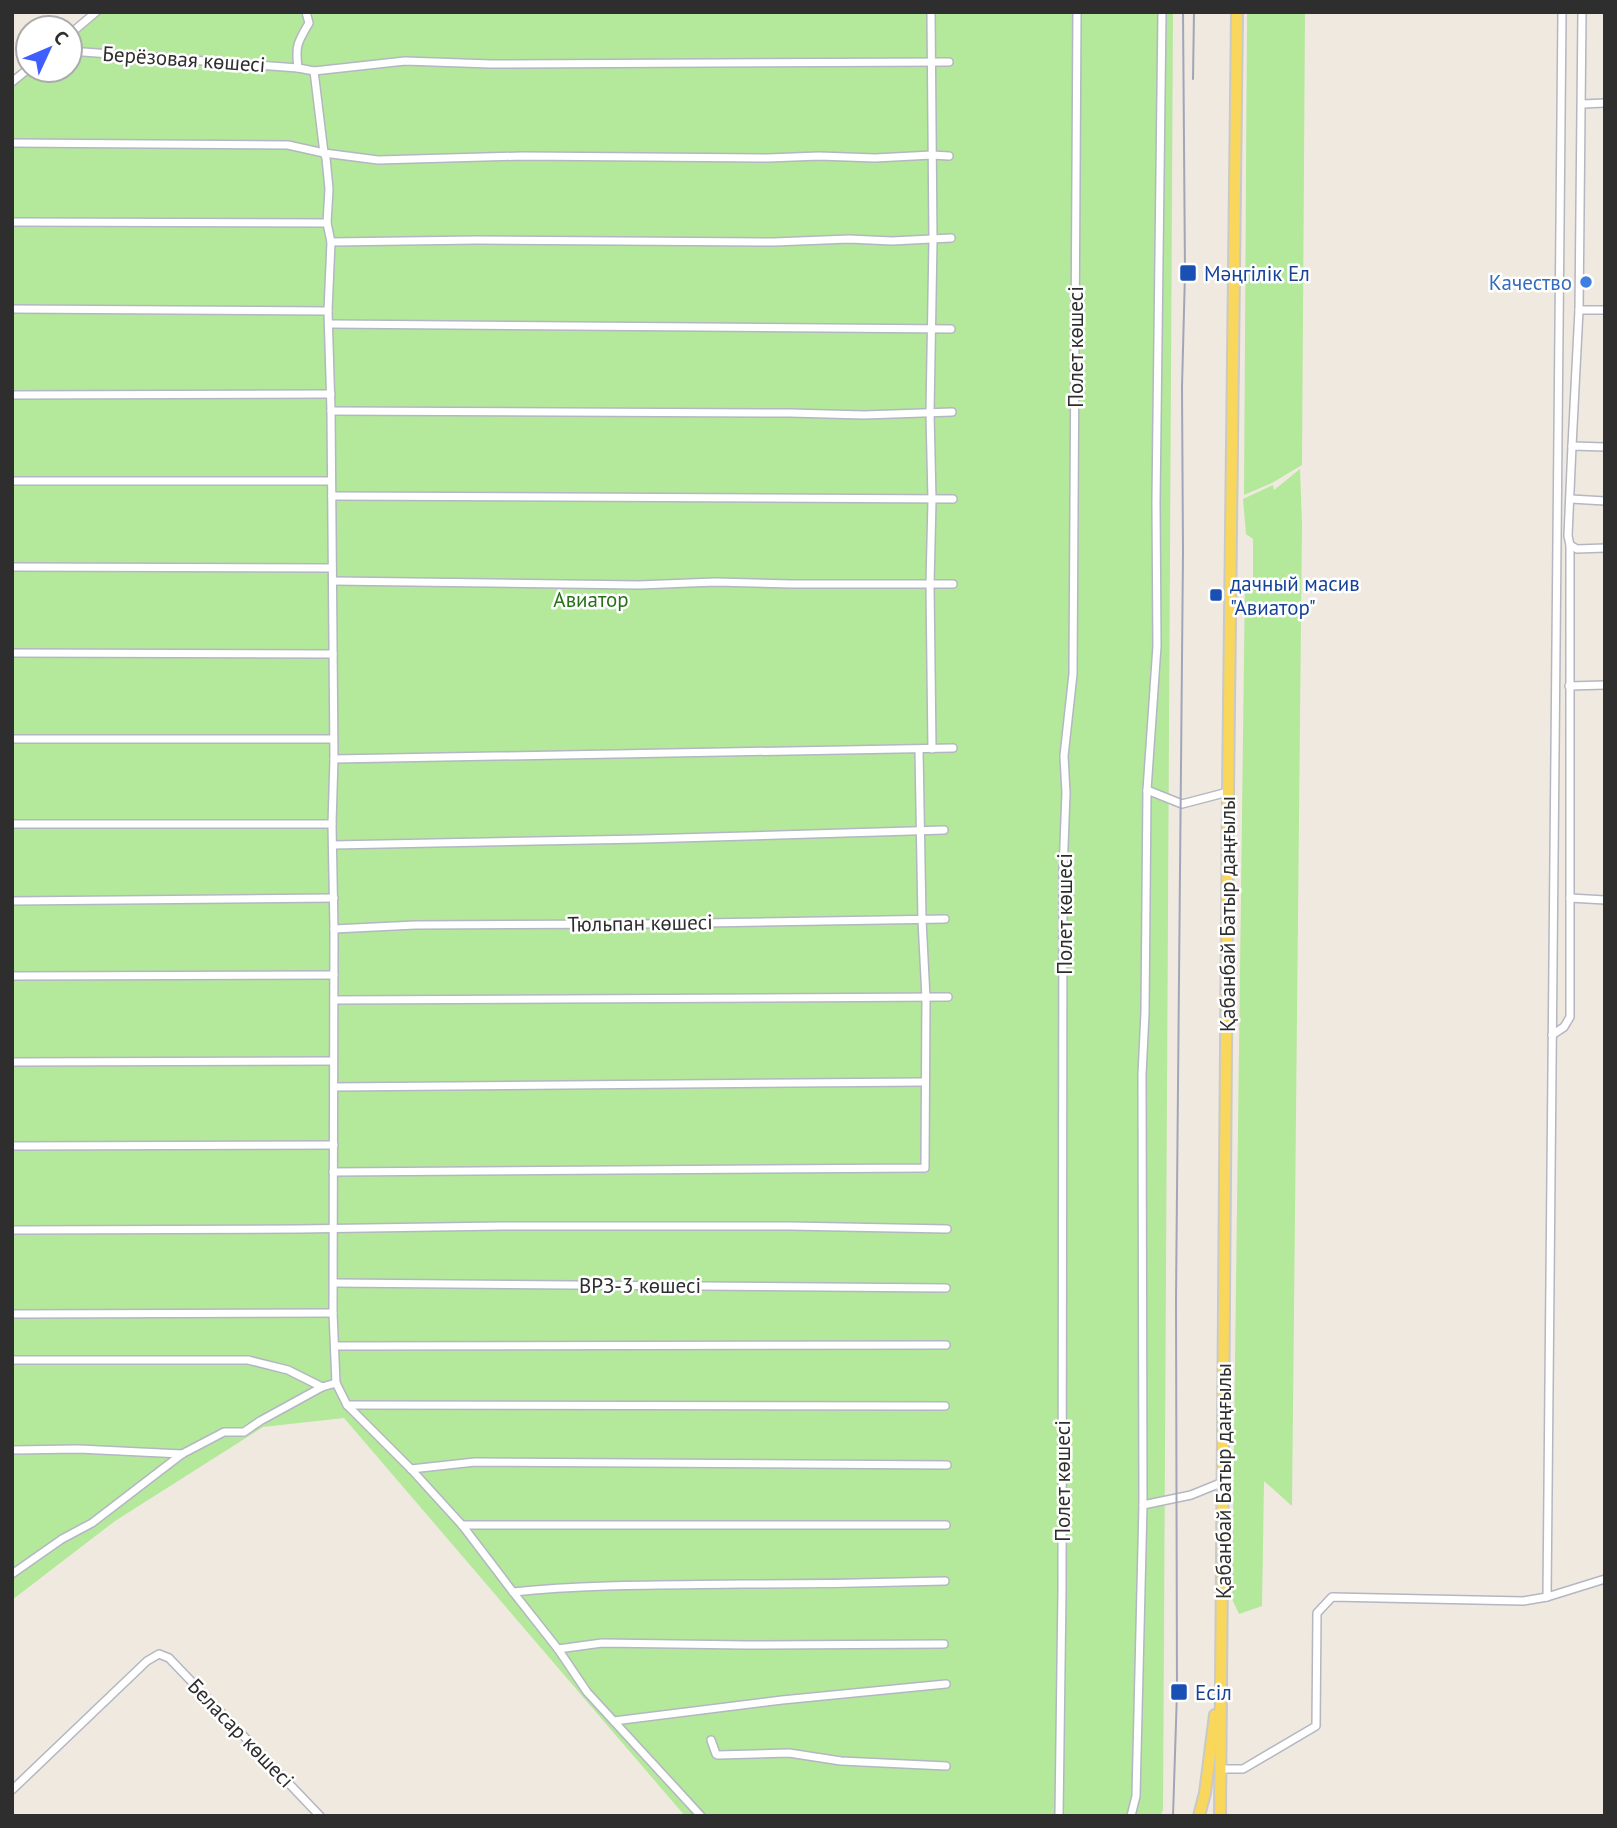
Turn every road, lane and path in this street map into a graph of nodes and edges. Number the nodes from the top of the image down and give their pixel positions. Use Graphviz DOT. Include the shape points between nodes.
graph roads {
  1 [pos="306,12"];
  2 [pos="931,12"];
  3 [pos="1077,12"];
  4 [pos="1162,12"];
  5 [pos="1237,12"];
  6 [pos="1562,12"];
  7 [pos="1581,12"];
  8 [pos="84,52"];
  9 [pos="930,62"];
  10 [pos="949,62"];
  11 [pos="298,68"];
  12 [pos="314,71"];
  13 [pos="1605,103"];
  14 [pos="1582,104"];
  15 [pos="12,143"];
  16 [pos="324,153"];
  17 [pos="932,155"];
  18 [pos="949,156"];
  19 [pos="12,222"];
  20 [pos="327,223"];
  21 [pos="951,238"];
  22 [pos="933,240"];
  23 [pos="331,242"];
  24 [pos="12,309"];
  25 [pos="1579,310"];
  26 [pos="1605,310"];
  27 [pos="328,312"];
  28 [pos="330,324"];
  29 [pos="932,328"];
  30 [pos="951,328"];
  31 [pos="331,394"];
  32 [pos="12,395"];
  33 [pos="331,411"];
  34 [pos="952,412"];
  35 [pos="930,413"];
  36 [pos="1572,446"];
  37 [pos="1605,447"];
  38 [pos="12,481"];
  39 [pos="331,481"];
  40 [pos="332,496"];
  41 [pos="953,499"];
  42 [pos="1571,499"];
  43 [pos="932,500"];
  44 [pos="1605,501"];
  45 [pos="1570,545"];
  46 [pos="1605,548"];
  47 [pos="12,566"];
  48 [pos="332,568"];
  49 [pos="333,581"];
  50 [pos="953,584"];
  51 [pos="930,585"];
  52 [pos="12,653"];
  53 [pos="333,654"];
  54 [pos="1605,685"];
  55 [pos="1569,686"];
  56 [pos="333,738"];
  57 [pos="12,739"];
  58 [pos="953,748"];
  59 [pos="932,749"];
  60 [pos="919,750"];
  61 [pos="334,759"];
  62 [pos="1147,790"];
  63 [pos="1228,792"];
  64 [pos="12,824"];
  65 [pos="332,824"];
  66 [pos="944,830"];
  67 [pos="920,832"];
  68 [pos="333,845"];
  69 [pos="334,898"];
  70 [pos="1570,898"];
  71 [pos="1605,900"];
  72 [pos="12,901"];
  73 [pos="945,919"];
  74 [pos="922,920"];
  75 [pos="334,929"];
  76 [pos="334,975"];
  77 [pos="12,976"];
  78 [pos="948,997"];
  79 [pos="926,998"];
  80 [pos="334,1000"];
  81 [pos="1552,1035"];
  82 [pos="333,1061"];
  83 [pos="12,1062"];
  84 [pos="925,1082"];
  85 [pos="334,1087"];
  86 [pos="334,1145"];
  87 [pos="12,1146"];
  88 [pos="333,1172"];
  89 [pos="334,1228"];
  90 [pos="947,1229"];
  91 [pos="12,1230"];
  92 [pos="334,1283"];
  93 [pos="946,1288"];
  94 [pos="333,1313"];
  95 [pos="12,1314"];
  96 [pos="946,1345"];
  97 [pos="335,1346"];
  98 [pos="12,1360"];
  99 [pos="336,1383"];
  100 [pos="322,1387"];
  101 [pos="347,1405"];
  102 [pos="945,1406"];
  103 [pos="12,1450"];
  104 [pos="182,1454"];
  105 [pos="947,1465"];
  106 [pos="411,1469"];
  107 [pos="1223,1482"];
  108 [pos="1143,1505"];
  109 [pos="462,1525"];
  110 [pos="946,1525"];
  111 [pos="12,1574"];
  112 [pos="1605,1579"];
  113 [pos="945,1581"];
  114 [pos="513,1592"];
  115 [pos="1547,1597"];
  116 [pos="944,1644"];
  117 [pos="558,1649"];
  118 [pos="1222,1660"];
  119 [pos="946,1684"];
  120 [pos="614,1721"];
  121 [pos="711,1740"];
  122 [pos="946,1766"];
  123 [pos="1221,1769"];
  124 [pos="12,1790"];
  125 [pos="320,1816"];
  126 [pos="701,1816"];
  127 [pos="1059,1816"];
  128 [pos="1131,1816"];
  129 [pos="1199,1816"];
  130 [pos="1220,1816"];
  1 -- 11 [label="street" via="309,23 298,42"];
  2 -- 9 [label="street"];
  3 -- 127 [label="street, Полет көшесі" via="1073,674 1064,756"];
  4 -- 62 [label="street" via="1157,646"];
  5 -- 63 [label="main road, Қабанбай Батыр даңғылы"];
  6 -- 81 [label="street"];
  7 -- 14 [label="street"];
  8 -- 11 [label="street, Берёзовая көшесі"];
  9 -- 10 [label="street, Берёзовая көшесі"];
  9 -- 12 [label="street, Берёзовая көшесі" via="405,61"];
  9 -- 17 [label="street"];
  11 -- 12 [label="street, Берёзовая көшесі"];
  12 -- 16 [label="street"];
  13 -- 14 [label="street"];
  14 -- 25 [label="street"];
  15 -- 16 [label="street" via="288,145"];
  16 -- 17 [label="street" via="378,160"];
  16 -- 20 [label="street" via="330,189"];
  17 -- 18 [label="street"];
  17 -- 22 [label="street"];
  19 -- 20 [label="street"];
  20 -- 23 [label="street"];
  21 -- 22 [label="street"];
  22 -- 23 [label="street"];
  22 -- 29 [label="street"];
  23 -- 27 [label="street"];
  24 -- 27 [label="street"];
  25 -- 26 [label="street"];
  25 -- 36 [label="street"];
  27 -- 28 [label="street"];
  28 -- 29 [label="street"];
  28 -- 31 [label="street"];
  29 -- 30 [label="street"];
  29 -- 35 [label="street"];
  31 -- 32 [label="street"];
  31 -- 33 [label="street"];
  33 -- 35 [label="street"];
  33 -- 39 [label="street"];
  34 -- 35 [label="street"];
  35 -- 43 [label="street"];
  36 -- 37 [label="street"];
  36 -- 42 [label="street"];
  38 -- 39 [label="street"];
  39 -- 40 [label="street"];
  40 -- 43 [label="street"];
  40 -- 48 [label="street"];
  41 -- 43 [label="street"];
  42 -- 44 [label="street"];
  42 -- 45 [label="street"];
  43 -- 51 [label="street"];
  45 -- 46 [label="street"];
  45 -- 55 [label="street"];
  47 -- 48 [label="street"];
  48 -- 49 [label="street"];
  49 -- 51 [label="street"];
  49 -- 53 [label="street"];
  50 -- 51 [label="street"];
  51 -- 59 [label="street"];
  52 -- 53 [label="street"];
  53 -- 56 [label="street"];
  54 -- 55 [label="street"];
  55 -- 70 [label="street"];
  56 -- 57 [label="street"];
  56 -- 61 [label="street"];
  58 -- 59 [label="street"];
  59 -- 60 [label="street"];
  60 -- 61 [label="street"];
  60 -- 67 [label="street"];
  61 -- 65 [label="street"];
  62 -- 63 [label="street" via="1182,804"];
  62 -- 108 [label="street"];
  63 -- 107 [label="main road, Қабанбай Батыр даңғылы"];
  64 -- 65 [label="street"];
  65 -- 68 [label="street"];
  66 -- 67 [label="street"];
  67 -- 68 [label="street"];
  67 -- 74 [label="street"];
  68 -- 69 [label="street"];
  69 -- 72 [label="street"];
  69 -- 75 [label="street"];
  70 -- 71 [label="street"];
  70 -- 81 [label="street" via="1570,1017"];
  73 -- 74 [label="street, Тюльпан көшесі"];
  74 -- 75 [label="street, Тюльпан көшесі"];
  74 -- 79 [label="street"];
  75 -- 76 [label="street"];
  76 -- 77 [label="street"];
  76 -- 80 [label="street"];
  78 -- 79 [label="street"];
  79 -- 80 [label="street"];
  79 -- 84 [label="street"];
  80 -- 82 [label="street"];
  81 -- 115 [label="street"];
  82 -- 83 [label="street"];
  82 -- 85 [label="street"];
  84 -- 85 [label="street"];
  84 -- 88 [label="street" via="925,1168"];
  85 -- 86 [label="street"];
  86 -- 87 [label="street"];
  86 -- 88 [label="street"];
  88 -- 89 [label="street"];
  89 -- 90 [label="street"];
  89 -- 91 [label="street"];
  89 -- 92 [label="street"];
  92 -- 93 [label="street, ВРЗ-3 көшесі"];
  92 -- 94 [label="street"];
  94 -- 95 [label="street"];
  94 -- 97 [label="street"];
  96 -- 97 [label="street"];
  97 -- 99 [label="street"];
  98 -- 100 [label="street" via="248,1360 288,1370"];
  99 -- 100 [label="street"];
  99 -- 101 [label="street"];
  100 -- 104 [label="street" via="244,1432 224,1432"];
  101 -- 102 [label="street"];
  101 -- 106 [label="street"];
  103 -- 104 [label="street"];
  104 -- 111 [label="street" via="92,1523"];
  105 -- 106 [label="street" via="475,1462"];
  106 -- 109 [label="street"];
  107 -- 108 [label="street" via="1191,1495"];
  107 -- 118 [label="main road, Қабанбай Батыр даңғылы"];
  108 -- 128 [label="street" via="1136,1796"];
  109 -- 110 [label="street"];
  109 -- 114 [label="street"];
  112 -- 115 [label="street"];
  113 -- 114 [label="street" via="620,1585"];
  114 -- 117 [label="street"];
  115 -- 123 [label="street" via="1523,1601 1332,1597 1317,1613 1316,1726 1243,1769"];
  116 -- 117 [label="street" via="602,1643"];
  117 -- 120 [label="street" via="587,1692"];
  118 -- 123 [label="main road, Қабанбай Батыр даңғылы"];
  118 -- 129 [label="main road"];
  119 -- 120 [label="street"];
  120 -- 126 [label="street"];
  121 -- 122 [label="street" via="718,1755 789,1753 841,1761"];
  123 -- 130 [label="main road, Қабанбай Батыр даңғылы"];
  124 -- 125 [label="street, Беласар көшесі" via="159,1654 169,1658"];
}
